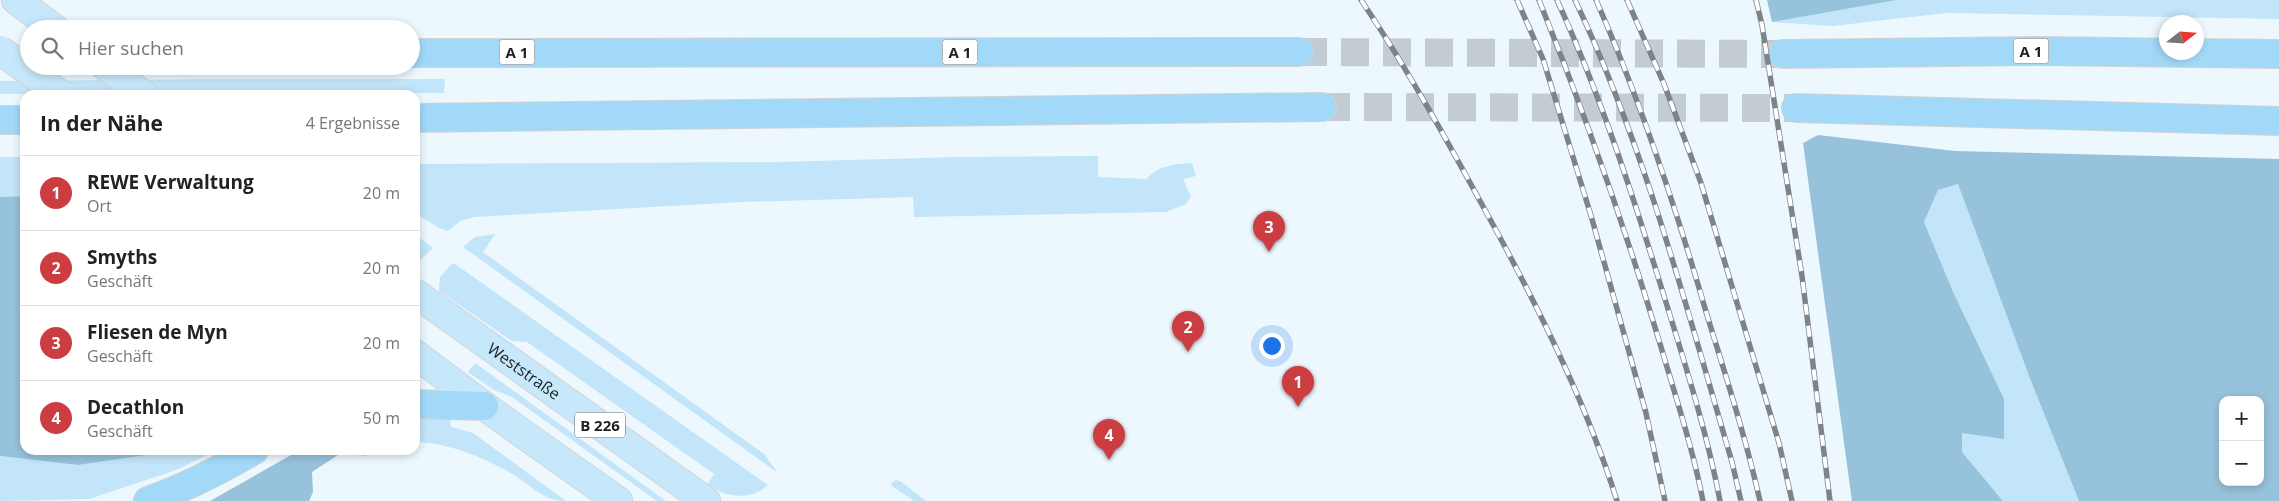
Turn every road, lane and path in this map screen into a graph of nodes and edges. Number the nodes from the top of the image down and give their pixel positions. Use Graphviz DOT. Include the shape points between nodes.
graph roads {
  1 [pos="19,2"];
  2 [pos="43,20"];
  3 [pos="0,50"];
  4 [pos="1299,52"];
  5 [pos="420,53"];
  6 [pos="0,54"];
  7 [pos="20,54"];
  8 [pos="1783,54"];
  9 [pos="2279,54"];
  10 [pos="20,65"];
  11 [pos="34,75"];
  12 [pos="117,75"];
  13 [pos="54,90"];
  14 [pos="137,90"];
  15 [pos="1322,107"];
  16 [pos="1796,108"];
  17 [pos="420,118"];
  18 [pos="0,120"];
  19 [pos="20,120"];
  20 [pos="2279,121"];
  21 [pos="420,297"];
  22 [pos="420,358"];
  23 [pos="420,404"];
  24 [pos="484,406"];
  25 [pos="245,455"];
  26 [pos="148,501"];
  27 [pos="618,501"];
  28 [pos="706,501"];
  1 -- 2 [label="main road"];
  3 -- 10 [label="main road, bridge"];
  4 -- 5 [label="highway, A 1"];
  6 -- 7 [label="highway"];
  8 -- 9 [label="highway, A 1" via="2037,51"];
  11 -- 13 [label="main road, bridge"];
  12 -- 14 [label="main road"];
  15 -- 17 [label="highway"];
  16 -- 20 [label="highway"];
  18 -- 19 [label="highway"];
  21 -- 28 [label="main road, Weststraße / B 226"];
  22 -- 24 [label="main road"];
  23 -- 24 [label="highway"];
  24 -- 27 [label="main road"];
  25 -- 26 [label="highway" via="174,492"];
}
